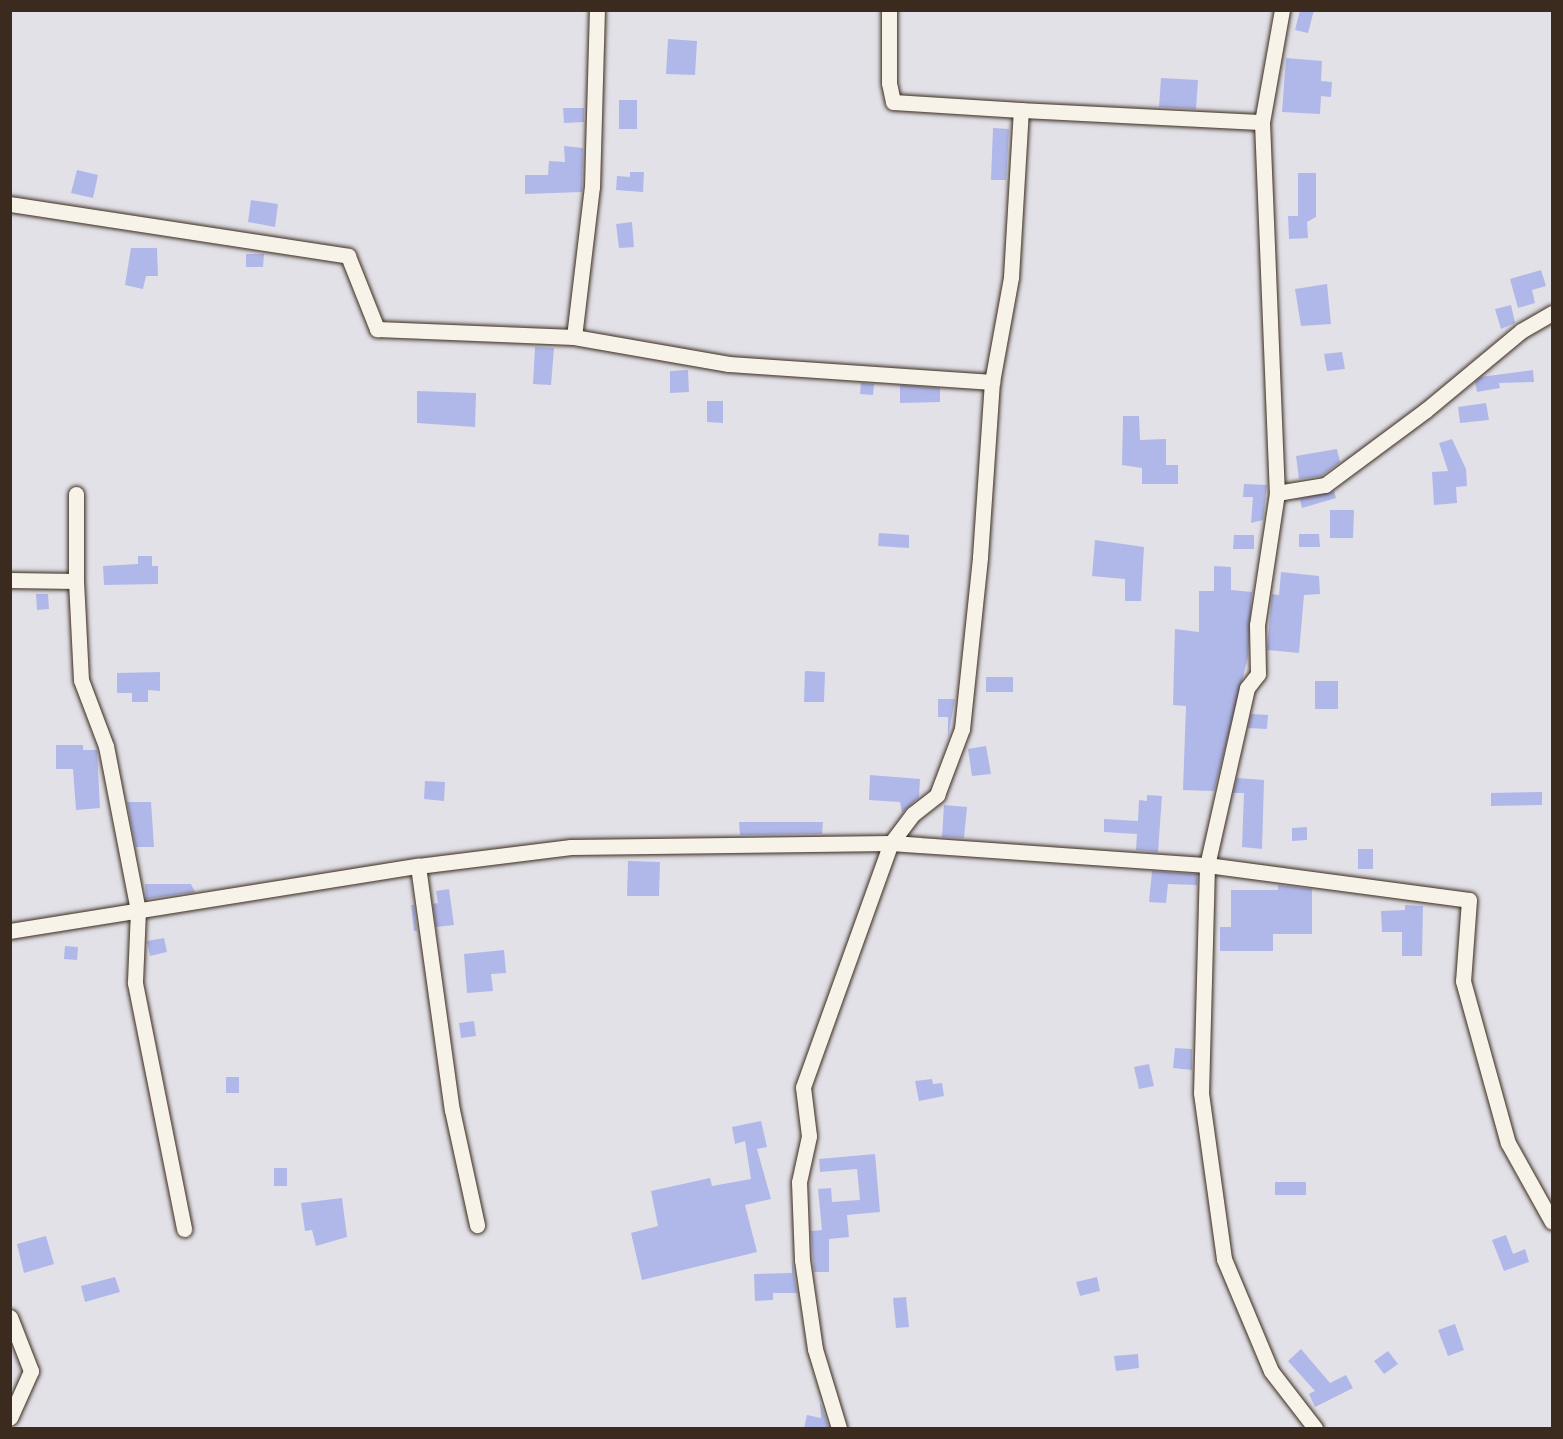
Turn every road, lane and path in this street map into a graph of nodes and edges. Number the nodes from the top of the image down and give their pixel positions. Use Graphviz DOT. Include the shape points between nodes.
graph roads {
  1 [pos="597,10"];
  2 [pos="889,10"];
  3 [pos="1282,10"];
  4 [pos="1021,110"];
  5 [pos="1262,122"];
  6 [pos="10,204"];
  7 [pos="1552,313"];
  8 [pos="574,337"];
  9 [pos="992,382"];
  10 [pos="1277,493"];
  11 [pos="76,494"];
  12 [pos="10,580"];
  13 [pos="76,581"];
  14 [pos="891,843"];
  15 [pos="1207,865"];
  16 [pos="418,866"];
  17 [pos="138,910"];
  18 [pos="10,931"];
  19 [pos="1552,1222"];
  20 [pos="477,1225"];
  21 [pos="184,1229"];
  22 [pos="10,1317"];
  23 [pos="10,1418"];
  24 [pos="839,1428"];
  25 [pos="1315,1428"];
  1 -- 8 [label="street" via="592,187"];
  2 -- 4 [label="street" via="889,83 893,102"];
  3 -- 5 [label="street"];
  4 -- 5 [label="street"];
  4 -- 9 [label="street" via="1011,277"];
  5 -- 10 [label="street"];
  6 -- 8 [label="street" via="348,256 377,329"];
  7 -- 10 [label="street" via="1521,331 1426,410 1324,485"];
  8 -- 9 [label="street" via="729,364"];
  9 -- 14 [label="street" via="980,556 962,729 937,795 912,814"];
  10 -- 15 [label="street" via="1257,625 1258,674 1247,688"];
  11 -- 13 [label="street"];
  12 -- 13 [label="street"];
  13 -- 17 [label="street" via="81,680 106,746"];
  14 -- 15 [label="street"];
  14 -- 16 [label="street" via="571,847"];
  14 -- 24 [label="street" via="803,1087 809,1136 799,1182 802,1260 815,1350"];
  15 -- 19 [label="street" via="1469,900 1463,981 1508,1143"];
  15 -- 25 [label="street" via="1200,1093 1224,1259 1271,1371"];
  16 -- 17 [label="street"];
  16 -- 20 [label="street" via="452,1110"];
  17 -- 18 [label="street"];
  17 -- 21 [label="street" via="135,983"];
  22 -- 23 [label="street" via="31,1371"];
}
